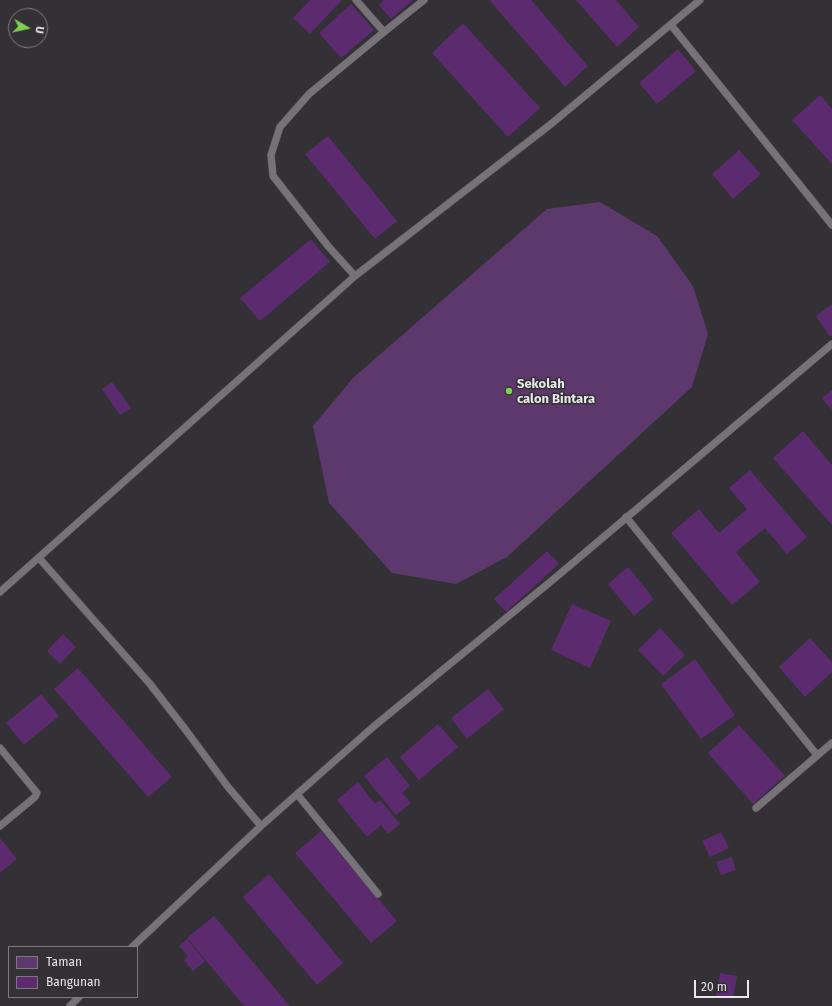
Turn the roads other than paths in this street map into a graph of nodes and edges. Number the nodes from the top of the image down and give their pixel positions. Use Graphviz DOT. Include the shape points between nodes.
graph roads {
  1 [pos="356,0"];
  2 [pos="424,0"];
  3 [pos="700,0"];
  4 [pos="671,25"];
  5 [pos="384,32"];
  6 [pos="832,225"];
  7 [pos="355,276"];
  8 [pos="832,344"];
  9 [pos="626,517"];
  10 [pos="39,558"];
  11 [pos="0,592"];
  12 [pos="832,743"];
  13 [pos="1,752"];
  14 [pos="818,755"];
  15 [pos="298,794"];
  16 [pos="756,808"];
  17 [pos="0,826"];
  18 [pos="261,826"];
  19 [pos="378,894"];
  20 [pos="133,946"];
  21 [pos="79,998"];
  22 [pos="70,1006"];
  1 -- 5 [label="lane"];
  2 -- 5 [label="lane"];
  3 -- 4 [label="lane"];
  4 -- 6 [label="lane"];
  4 -- 7 [label="lane" via="551,124"];
  5 -- 7 [label="lane" via="308,94 280,127 270,155 273,176"];
  7 -- 10 [label="lane"];
  8 -- 9 [label="lane"];
  9 -- 14 [label="lane"];
  9 -- 15 [label="lane" via="373,727"];
  10 -- 11 [label="lane"];
  10 -- 18 [label="lane" via="150,684"];
  12 -- 14 [label="lane"];
  13 -- 17 [label="lane" via="37,793"];
  14 -- 16 [label="lane"];
  15 -- 18 [label="lane"];
  15 -- 19 [label="lane"];
  18 -- 20 [label="lane"];
  21 -- 22 [label="lane"];
}
